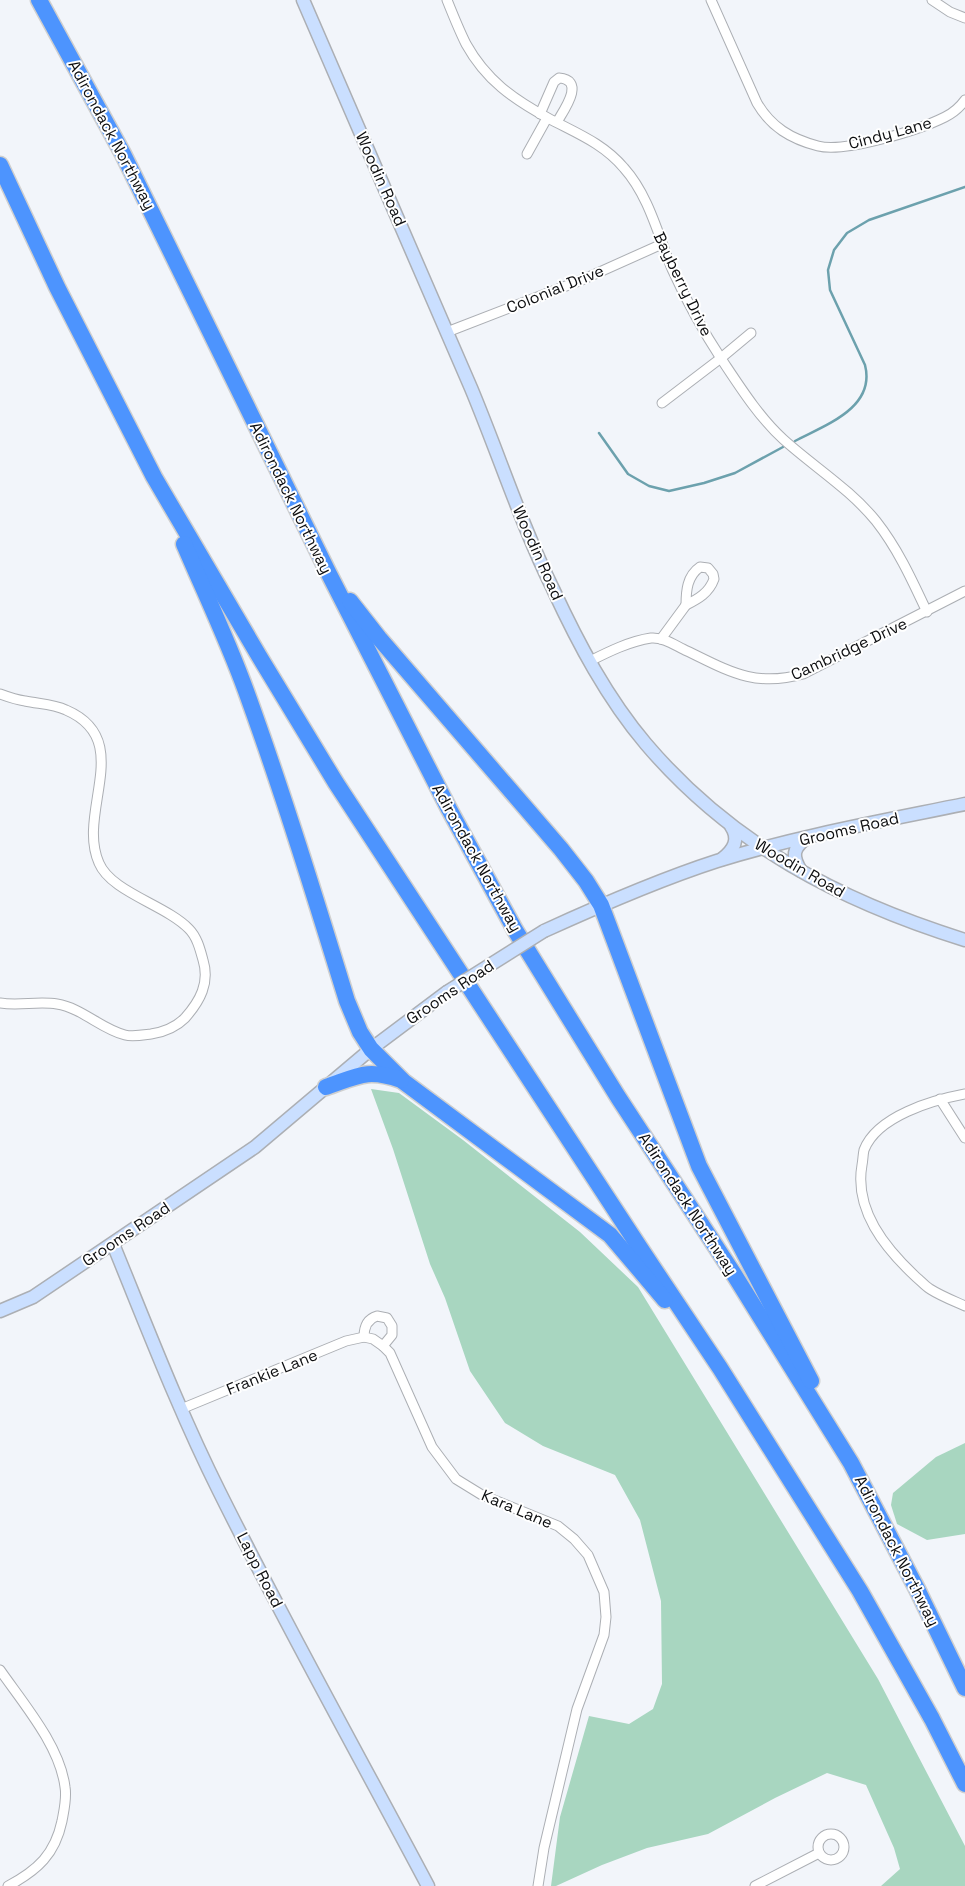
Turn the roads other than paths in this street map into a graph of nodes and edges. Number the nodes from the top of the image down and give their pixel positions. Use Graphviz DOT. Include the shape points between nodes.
graph roads {
  1 [pos="39,0"];
  2 [pos="303,0"];
  3 [pos="447,0"];
  4 [pos="711,0"];
  5 [pos="932,0"];
  6 [pos="965,18"];
  7 [pos="965,100"];
  8 [pos="544,116"];
  9 [pos="557,122"];
  10 [pos="526,154"];
  11 [pos="0,166"];
  12 [pos="662,244"];
  13 [pos="447,332"];
  14 [pos="751,333"];
  15 [pos="721,358"];
  16 [pos="662,403"];
  17 [pos="154,477"];
  18 [pos="328,572"];
  19 [pos="965,591"];
  20 [pos="686,605"];
  21 [pos="927,612"];
  22 [pos="661,639"];
  23 [pos="590,661"];
  24 [pos="0,694"];
  25 [pos="965,804"];
  26 [pos="729,824"];
  27 [pos="807,838"];
  28 [pos="763,849"];
  29 [pos="718,861"];
  30 [pos="801,871"];
  31 [pos="601,905"];
  32 [pos="965,940"];
  33 [pos="0,1003"];
  34 [pos="371,1049"];
  35 [pos="404,1082"];
  36 [pos="326,1087"];
  37 [pos="965,1094"];
  38 [pos="940,1099"];
  39 [pos="965,1138"];
  40 [pos="113,1244"];
  41 [pos="965,1306"];
  42 [pos="0,1311"];
  43 [pos="364,1337"];
  44 [pos="383,1346"];
  45 [pos="720,1368"];
  46 [pos="181,1409"];
  47 [pos="849,1459"];
  48 [pos="0,1670"];
  49 [pos="965,1688"];
  50 [pos="965,1784"];
  51 [pos="819,1853"];
  52 [pos="8,1886"];
  53 [pos="428,1886"];
  54 [pos="538,1886"];
  55 [pos="755,1886"];
  1 -- 18 [label="highway, Adirondack Northway" via="123,154"];
  2 -- 13 [label="street, Woodin Road"];
  3 -- 8 [label="street, Bayberry Drive" via="466,44 482,70 509,94"];
  4 -- 7 [label="street, Cindy Lane" via="757,103 765,116 791,137 819,146 864,143 944,118"];
  5 -- 6 [label="street"];
  8 -- 9 [label="street, Bayberry Drive"];
  8 -- 9 [label="street" via="554,82 559,78 566,79 573,89"];
  8 -- 10 [label="street"];
  9 -- 12 [label="street, Bayberry Drive" via="602,146 625,168 644,198"];
  11 -- 17 [label="highway" via="57,287"];
  12 -- 13 [label="street, Colonial Drive" via="584,279"];
  12 -- 15 [label="street, Bayberry Drive" via="697,320"];
  13 -- 23 [label="street, Woodin Road" via="552,588"];
  14 -- 15 [label="street"];
  15 -- 16 [label="street"];
  15 -- 21 [label="street, Bayberry Drive" via="781,437 844,488 876,520 904,563"];
  17 -- 34 [label="highway" via="245,690 286,805 348,1001 360,1032"];
  17 -- 45 [label="highway" via="336,783"];
  18 -- 31 [label="highway" via="379,638 561,849"];
  18 -- 47 [label="highway, Adirondack Northway" via="515,930 618,1098 735,1276"];
  19 -- 21 [label="street, Cambridge Drive"];
  20 -- 22 [label="street"];
  21 -- 22 [label="street, Cambridge Drive" via="803,674 776,680 750,678"];
  22 -- 23 [label="street" via="640,641"];
  23 -- 26 [label="street, Woodin Road" via="607,691 646,744 690,790"];
  24 -- 33 [label="street" via="65,709 92,730 102,760 94,815 93,844 98,863 110,878 172,914 190,930 198,944 207,977 201,995 184,1019 172,1028 148,1034 115,1032 84,1013 56,1004"];
  25 -- 27 [label="street, Grooms Road"];
  26 -- 28 [label="street, Woodin Road"];
  26 -- 29 [label="street" via="736,836 735,845"];
  27 -- 28 [label="street, Grooms Road"];
  27 -- 30 [label="street" via="798,844 795,853 795,862"];
  28 -- 29 [label="street, Grooms Road"];
  28 -- 30 [label="street, Woodin Road"];
  29 -- 31 [label="street, Grooms Road"];
  30 -- 32 [label="street, Woodin Road" via="844,894"];
  31 -- 34 [label="street, Grooms Road, bridge" via="544,931 447,992"];
  31 -- 47 [label="highway" via="699,1166"];
  34 -- 35 [label="highway"];
  34 -- 36 [label="street, Grooms Road"];
  35 -- 36 [label="highway" via="375,1073"];
  35 -- 45 [label="highway" via="610,1234"];
  36 -- 40 [label="street, Grooms Road" via="255,1147"];
  37 -- 38 [label="street"];
  38 -- 39 [label="street"];
  38 -- 41 [label="street" via="894,1119 872,1139 864,1150 861,1193 881,1240 902,1264 931,1290"];
  40 -- 42 [label="street, Grooms Road" via="33,1296"];
  40 -- 46 [label="street, Lapp Road"];
  43 -- 44 [label="street" via="373,1338"];
  43 -- 44 [label="street" via="366,1325 372,1318 387,1318 393,1331"];
  43 -- 46 [label="street, Frankie Lane" via="346,1341"];
  44 -- 54 [label="street, Kara Lane" via="390,1353 432,1447 456,1478 482,1496 558,1526 588,1555 604,1592 604,1634 577,1709"];
  45 -- 50 [label="highway" via="860,1591"];
  46 -- 53 [label="street, Lapp Road" via="218,1490 320,1687"];
  47 -- 49 [label="highway, Adirondack Northway"];
  48 -- 52 [label="street" via="59,1762 65,1786 61,1826 51,1853 25,1877"];
  51 -- 55 [label="street"];
}
